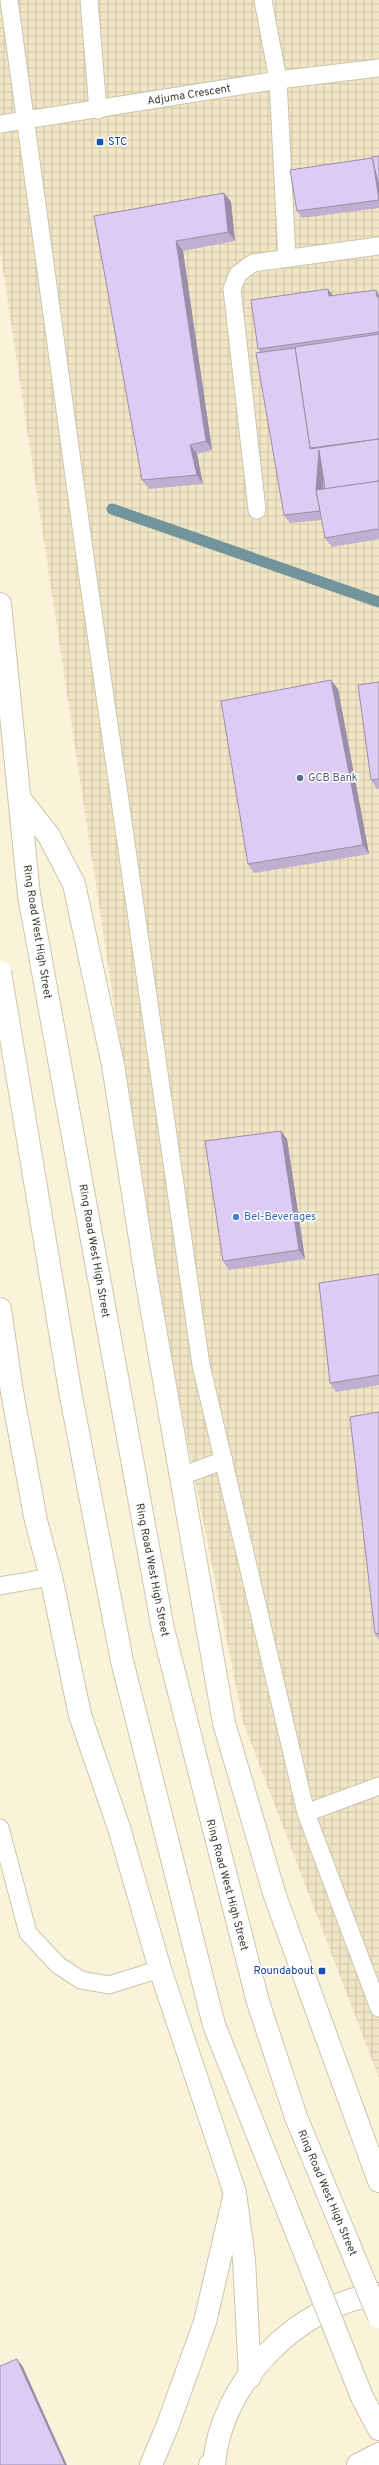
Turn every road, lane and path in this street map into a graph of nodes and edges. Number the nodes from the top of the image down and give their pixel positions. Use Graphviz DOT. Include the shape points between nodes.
graph roads {
  1 [pos="9,0"];
  2 [pos="89,0"];
  3 [pos="263,0"];
  4 [pos="379,68"];
  5 [pos="278,80"];
  6 [pos="98,110"];
  7 [pos="24,120"];
  8 [pos="0,124"];
  9 [pos="379,246"];
  10 [pos="287,258"];
  11 [pos="257,510"];
  12 [pos="0,604"];
  13 [pos="20,799"];
  14 [pos="0,972"];
  15 [pos="0,1309"];
  16 [pos="224,1460"];
  17 [pos="182,1476"];
  18 [pos="51,1577"];
  19 [pos="0,1586"];
  20 [pos="379,1786"];
  21 [pos="306,1813"];
  22 [pos="0,1828"];
  23 [pos="160,1969"];
  24 [pos="379,2008"];
  25 [pos="379,2181"];
  26 [pos="235,2193"];
  27 [pos="379,2294"];
  28 [pos="379,2317"];
  29 [pos="250,2377"];
  30 [pos="379,2429"];
  31 [pos="379,2454"];
  32 [pos="213,2464"];
  33 [pos="150,2465"];
  34 [pos="358,2465"];
  1 -- 7 [label="lane"];
  2 -- 6 [label="lane"];
  3 -- 5 [label="lane"];
  4 -- 5 [label="lane, Adjuma Crescent"];
  5 -- 6 [label="lane, Adjuma Crescent"];
  5 -- 10 [label="lane"];
  6 -- 7 [label="lane, Adjuma Crescent"];
  7 -- 8 [label="lane, Adjuma Crescent"];
  7 -- 16 [label="lane" via="201,1365"];
  9 -- 10 [label="lane"];
  10 -- 11 [label="lane" via="253,263 238,274 232,289"];
  12 -- 13 [label="main road, Ring Road West High Street"];
  13 -- 17 [label="main road" via="49,836 74,884 113,1065 146,1277"];
  13 -- 28 [label="main road, Ring Road West High Street, bridge" via="29,895 163,1629 180,1703 258,2002 296,2117"];
  14 -- 30 [label="main road, bridge" via="70,1391 122,1661 212,2018 362,2397"];
  15 -- 18 [label="main road" via="12,1392 36,1521"];
  16 -- 17 [label="lane"];
  16 -- 21 [label="lane"];
  17 -- 25 [label="main road" via="224,1723 275,1896"];
  18 -- 19 [label="lane"];
  18 -- 23 [label="main road" via="80,1715 119,1828"];
  20 -- 21 [label="lane"];
  21 -- 24 [label="lane"];
  22 -- 23 [label="lane" via="28,1933 58,1965 81,1980 109,1985"];
  23 -- 26 [label="main road"];
  26 -- 29 [label="main road" via="244,2259"];
  26 -- 33 [label="main road" via="205,2322 167,2427"];
  27 -- 29 [label="main road" via="366,2295 331,2307 300,2324 272,2348"];
  29 -- 32 [label="main road" via="231,2402 220,2431"];
  31 -- 34 [label="main road"];
}
